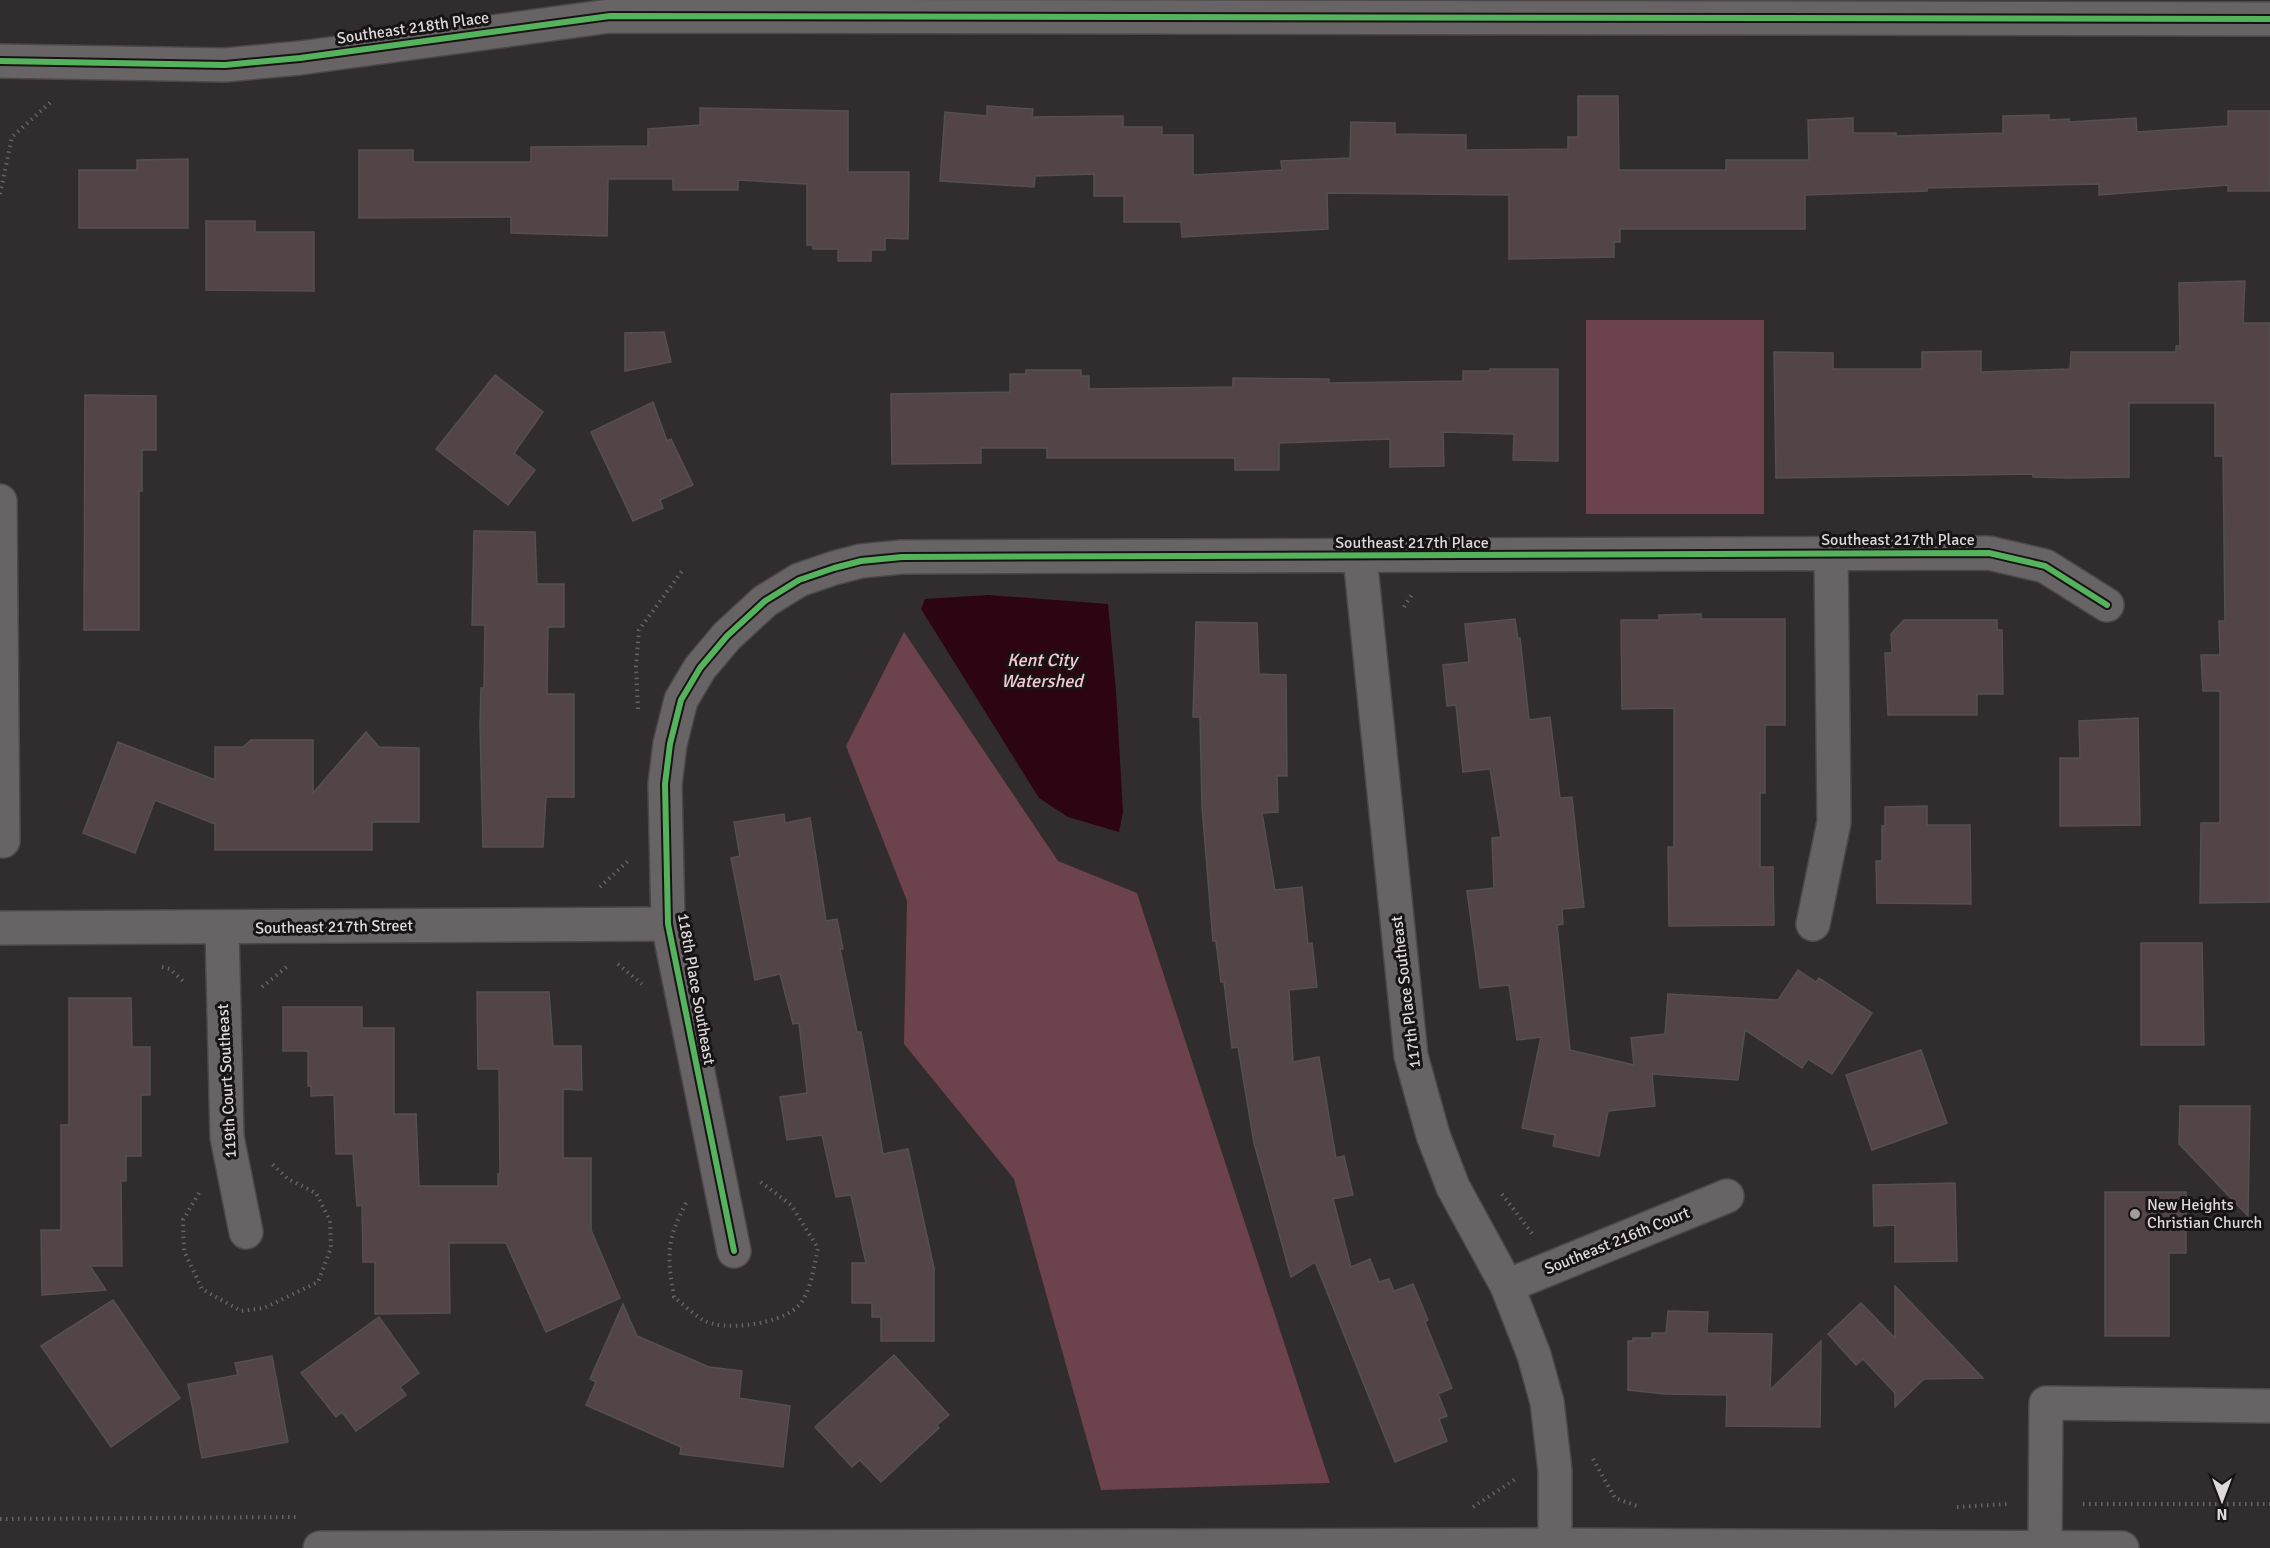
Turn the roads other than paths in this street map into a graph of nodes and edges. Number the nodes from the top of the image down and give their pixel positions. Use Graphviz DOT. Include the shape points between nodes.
graph roads {
  1 [pos="2270,19"];
  2 [pos="0,61"];
  3 [pos="0,501"];
  4 [pos="1831,554"];
  5 [pos="1360,557"];
  6 [pos="2107,605"];
  7 [pos="727,636"];
  8 [pos="3,841"];
  9 [pos="668,924"];
  10 [pos="1813,924"];
  11 [pos="0,928"];
  12 [pos="222,928"];
  13 [pos="1727,1196"];
  14 [pos="246,1232"];
  15 [pos="734,1251"];
  16 [pos="1507,1286"];
  17 [pos="2270,1406"];
  18 [pos="1555,1545"];
  19 [pos="856,1547"];
  20 [pos="1834,1547"];
  21 [pos="2045,1547"];
  22 [pos="320,1548"];
  23 [pos="521,1548"];
  24 [pos="2122,1548"];
  1 -- 2 [label="street, Southeast 218th Place" via="610,16 300,58 225,64"];
  3 -- 8 [label="street"];
  4 -- 5 [label="street, Southeast 217th Place"];
  4 -- 6 [label="street, Southeast 217th Place" via="1989,553 2045,566"];
  4 -- 10 [label="street" via="1834,822"];
  5 -- 7 [label="street, Southeast 217th Place" via="914,557 861,561 799,580 765,601"];
  5 -- 16 [label="street, 117th Place Southeast" via="1411,1056 1432,1135 1453,1187"];
  7 -- 9 [label="street, 118th Place Southeast" via="700,668 681,700 670,744 665,784"];
  9 -- 12 [label="street, Southeast 217th Street"];
  9 -- 15 [label="street, 118th Place Southeast"];
  11 -- 12 [label="street, Southeast 217th Street"];
  12 -- 14 [label="street, 119th Court Southeast" via="227,1137"];
  13 -- 16 [label="street, Southeast 216th Court"];
  16 -- 18 [label="street, 117th Place Southeast" via="1534,1355 1547,1402 1555,1471"];
  17 -- 21 [label="street" via="2046,1403"];
  18 -- 19 [label="street"];
  18 -- 20 [label="street"];
  19 -- 23 [label="street"];
  20 -- 21 [label="street"];
  21 -- 24 [label="street"];
  22 -- 23 [label="street"];
}
